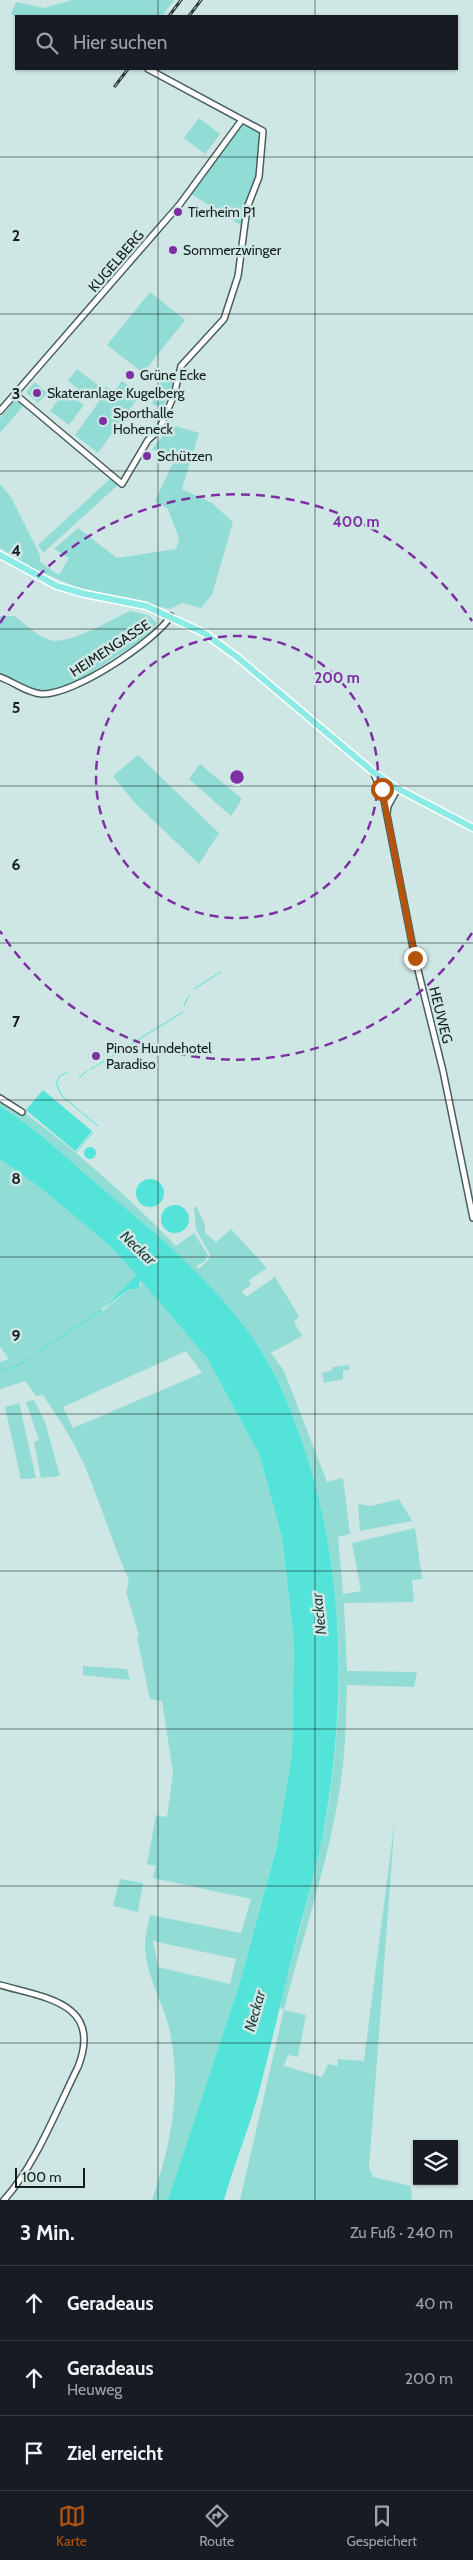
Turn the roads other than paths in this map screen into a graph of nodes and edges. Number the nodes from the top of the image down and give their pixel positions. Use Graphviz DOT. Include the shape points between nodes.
graph roads {
  1 [pos="150,70"];
  2 [pos="241,121"];
  3 [pos="15,394"];
  4 [pos="0,411"];
  5 [pos="0,555"];
  6 [pos="171,616"];
  7 [pos="0,677"];
  8 [pos="372,771"];
  9 [pos="398,788"];
  10 [pos="384,801"];
  11 [pos="387,817"];
  12 [pos="473,828"];
  13 [pos="0,1098"];
  14 [pos="22,1112"];
  15 [pos="473,1218"];
  16 [pos="0,1985"];
  17 [pos="4,2200"];
  1 -- 2 [label="street"];
  2 -- 3 [label="street, KUGELBERG" via="180,204"];
  2 -- 3 [label="street" via="264,131 259,177 247,208 238,276 224,319 181,366 174,395 158,430 148,440 122,484"];
  3 -- 4 [label="street, KUGELBERG"];
  5 -- 6 [label="main road" via="57,586 146,606"];
  6 -- 7 [label="street, HEIMENGASSE" via="147,641 95,675 61,691 33,692"];
  6 -- 8 [label="main road" via="217,641"];
  8 -- 9 [label="main road"];
  8 -- 10 [label="street, HEUWEG" via="381,786"];
  9 -- 10 [label="street" via="388,792"];
  9 -- 11 [label="street" via="388,806"];
  9 -- 12 [label="main road"];
  10 -- 11 [label="street, HEUWEG"];
  11 -- 15 [label="street, HEUWEG"];
  13 -- 14 [label="street"];
  16 -- 17 [label="street" via="67,2006 79,2019 85,2038 84,2051 70,2082 17,2186"];
}
